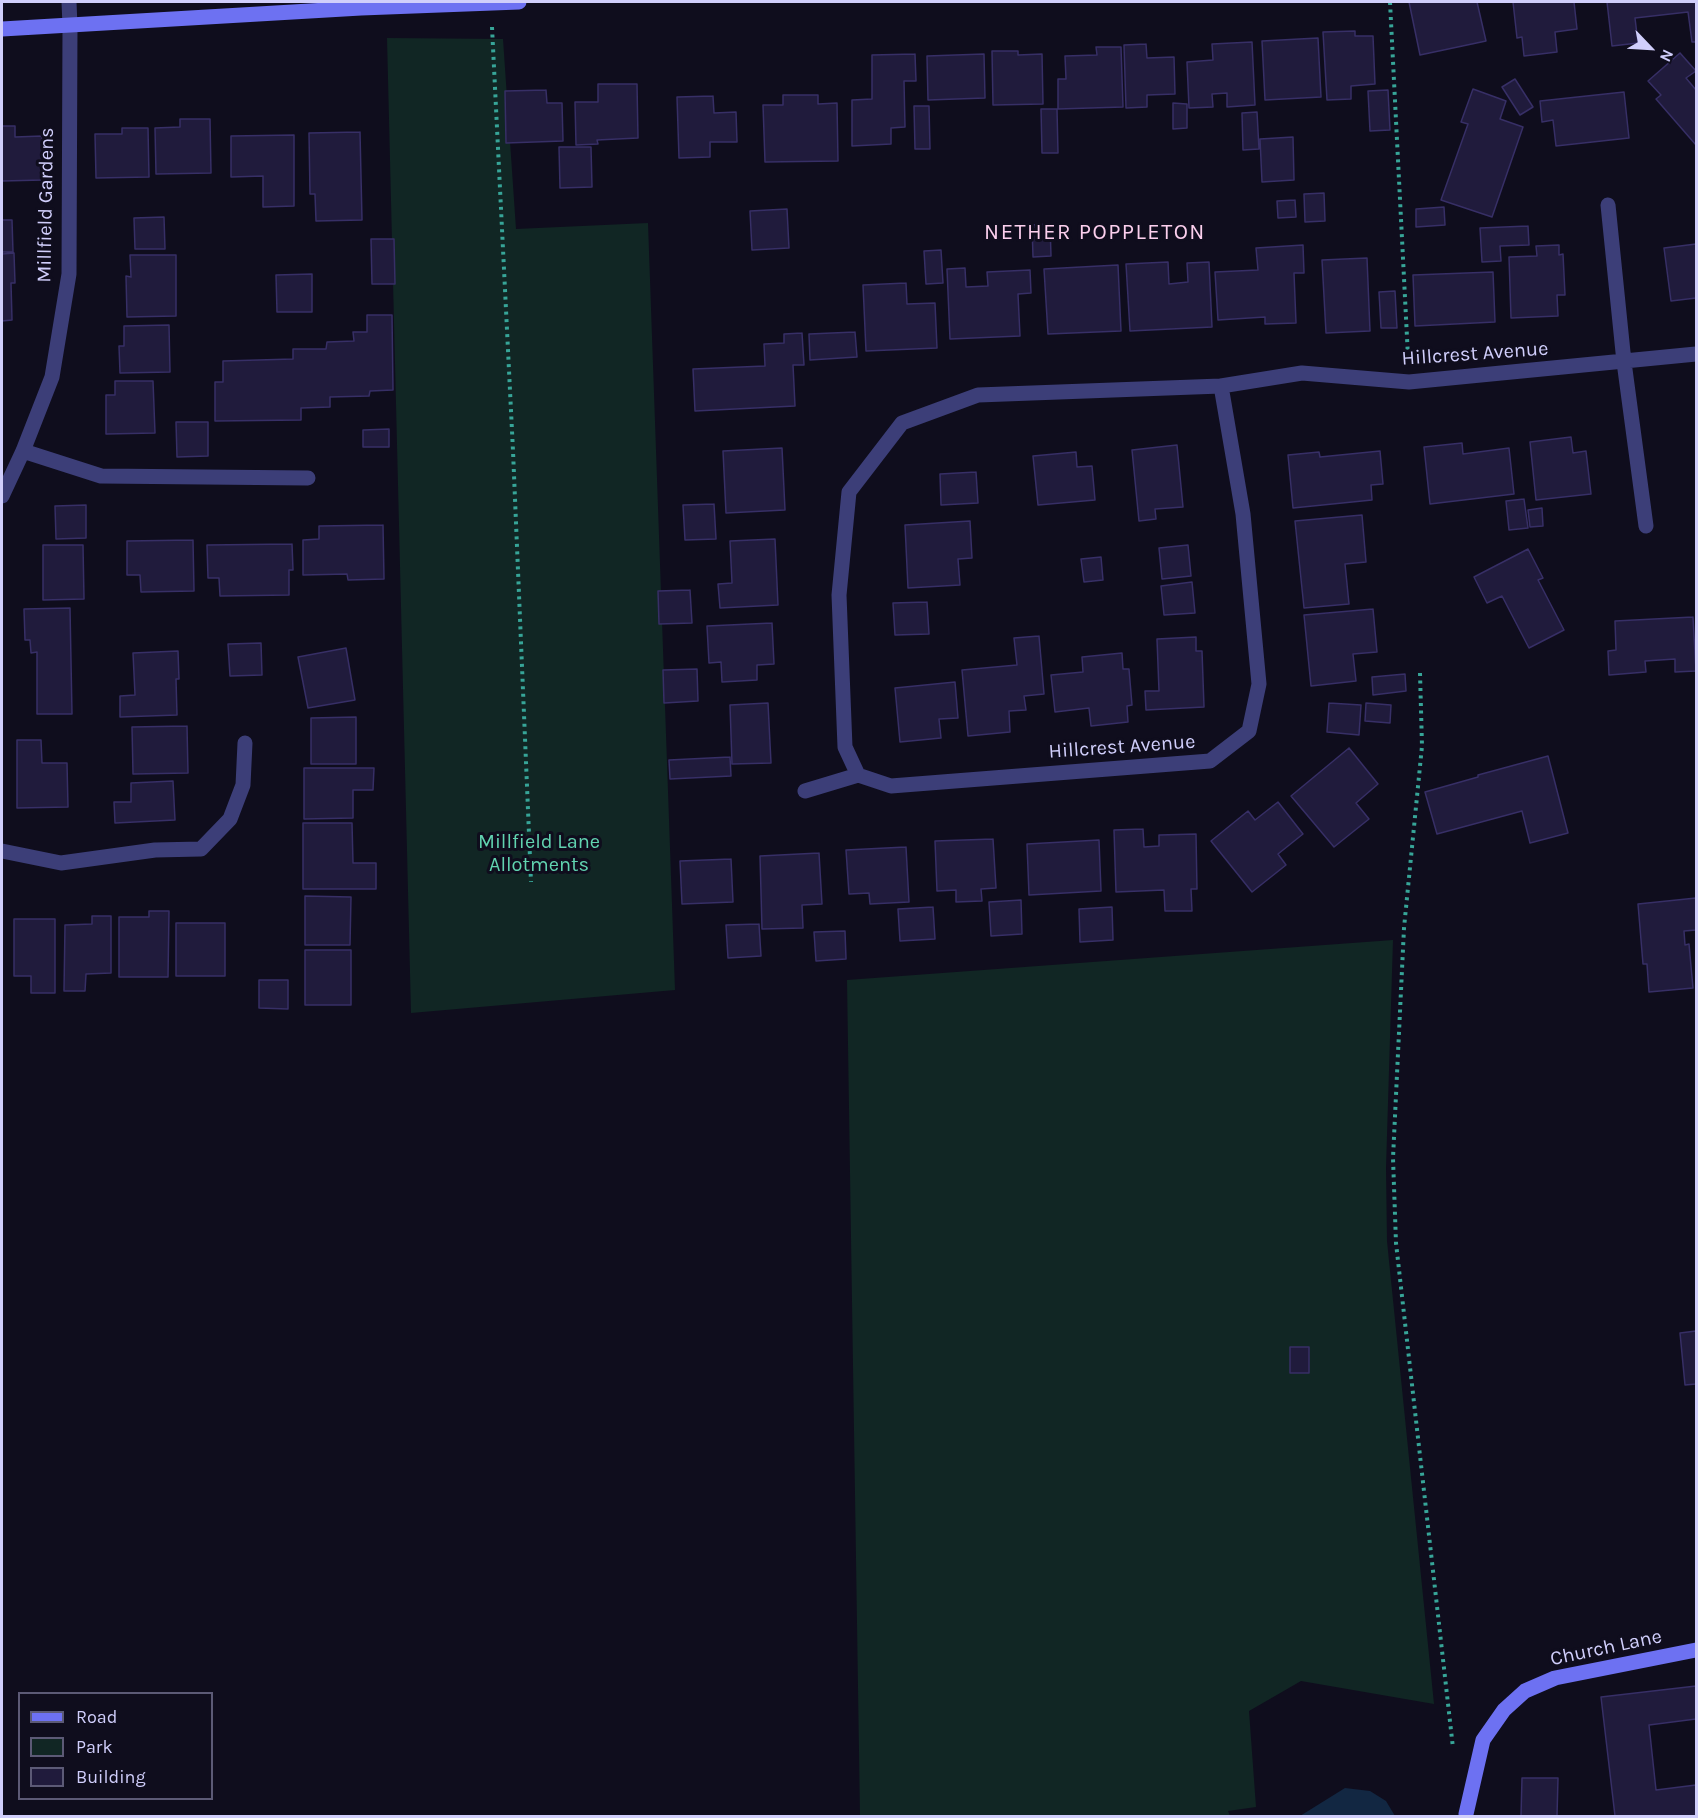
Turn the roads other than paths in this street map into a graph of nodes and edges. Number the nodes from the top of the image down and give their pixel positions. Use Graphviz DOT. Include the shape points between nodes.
graph roads {
  1 [pos="69,2"];
  2 [pos="519,2"];
  3 [pos="491,3"];
  4 [pos="361,5"];
  5 [pos="70,26"];
  6 [pos="2,29"];
  7 [pos="1608,205"];
  8 [pos="1696,354"];
  9 [pos="1624,362"];
  10 [pos="1221,386"];
  11 [pos="23,451"];
  12 [pos="308,477"];
  13 [pos="2,496"];
  14 [pos="1646,526"];
  15 [pos="244,743"];
  16 [pos="858,775"];
  17 [pos="805,791"];
  18 [pos="2,850"];
  19 [pos="1696,1650"];
  20 [pos="1466,1815"];
  1 -- 5 [label="street, Millfield Gardens"];
  2 -- 3 [label="street"];
  3 -- 4 [label="street"];
  4 -- 5 [label="street"];
  5 -- 6 [label="street"];
  5 -- 11 [label="street, Millfield Gardens" via="69,274 52,377"];
  7 -- 9 [label="street"];
  8 -- 9 [label="street, Hillcrest Avenue"];
  9 -- 10 [label="street, Hillcrest Avenue" via="1409,382 1302,373"];
  9 -- 14 [label="street"];
  10 -- 16 [label="street, Hillcrest Avenue" via="978,395 902,423 849,492 839,595 845,747"];
  10 -- 16 [label="street, Hillcrest Avenue" via="1243,514 1259,684 1249,731 1210,761 891,786"];
  11 -- 12 [label="street" via="101,476"];
  11 -- 13 [label="street, Millfield Gardens"];
  15 -- 18 [label="street" via="243,785 230,819 201,849 155,850 61,863"];
  16 -- 17 [label="street"];
  19 -- 20 [label="street, Church Lane" via="1556,1678 1525,1691 1504,1710 1483,1740"];
}
